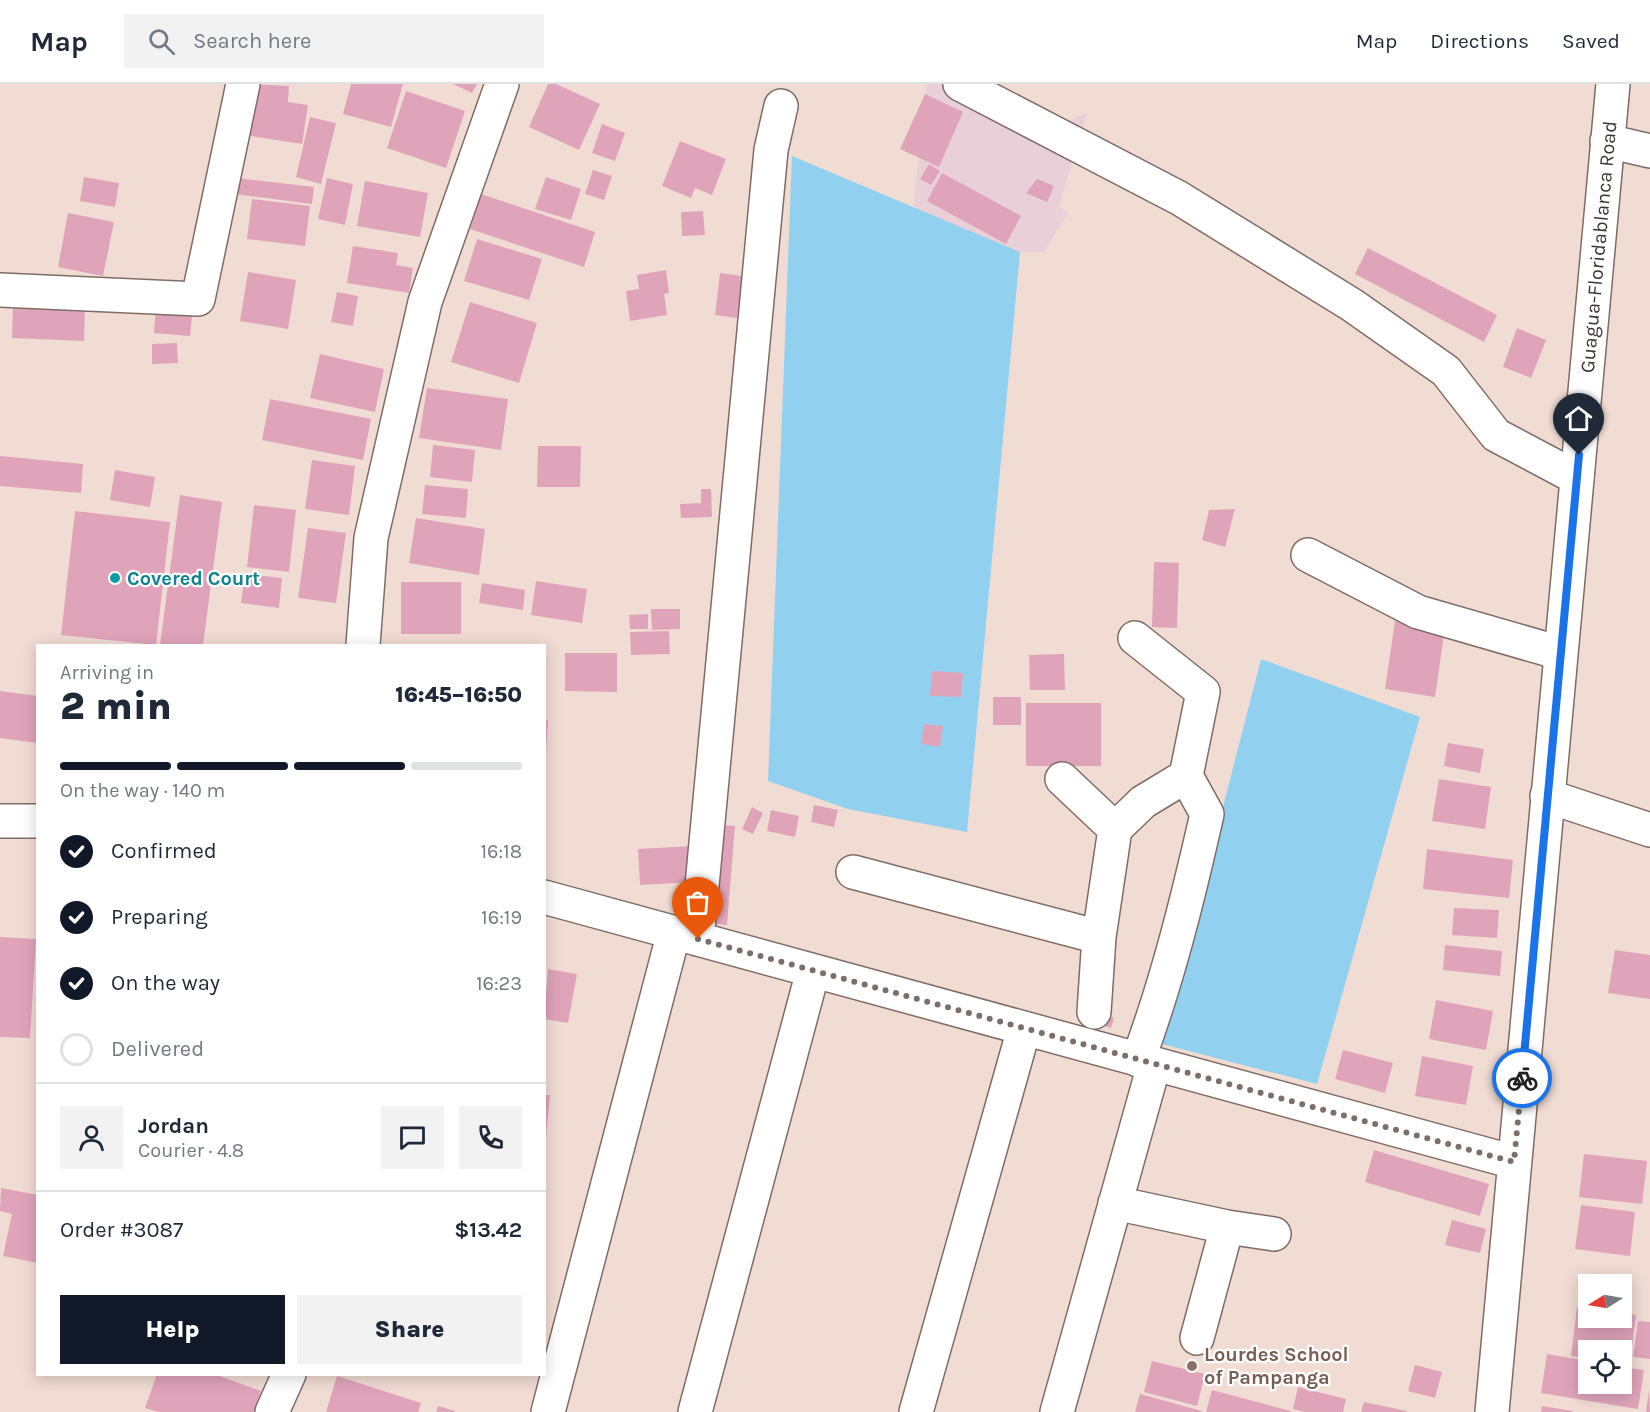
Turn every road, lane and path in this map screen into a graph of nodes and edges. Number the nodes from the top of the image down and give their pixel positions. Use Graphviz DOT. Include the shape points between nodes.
graph roads {
  1 [pos="243,84"];
  2 [pos="502,84"];
  3 [pos="960,84"];
  4 [pos="1613,84"];
  5 [pos="781,106"];
  6 [pos="1607,141"];
  7 [pos="1650,151"];
  8 [pos="0,290"];
  9 [pos="1577,478"];
  10 [pos="1308,555"];
  11 [pos="1135,638"];
  12 [pos="363,644"];
  13 [pos="1560,653"];
  14 [pos="1186,776"];
  15 [pos="1062,779"];
  16 [pos="1547,796"];
  17 [pos="0,821"];
  18 [pos="36,821"];
  19 [pos="1114,829"];
  20 [pos="1650,830"];
  21 [pos="853,872"];
  22 [pos="546,898"];
  23 [pos="686,936"];
  24 [pos="1099,937"];
  25 [pos="813,971"];
  26 [pos="1091,1027"];
  27 [pos="1024,1029"];
  28 [pos="1146,1062"];
  29 [pos="1514,1162"];
  30 [pos="1115,1203"];
  31 [pos="1227,1227"];
  32 [pos="1274,1234"];
  33 [pos="1197,1338"];
  34 [pos="288,1376"];
  35 [pos="272,1412"];
  36 [pos="548,1412"];
  37 [pos="695,1412"];
  38 [pos="916,1412"];
  39 [pos="1057,1412"];
  40 [pos="1492,1412"];
  1 -- 8 [label="street" via="198,299"];
  2 -- 12 [label="street" via="425,302 371,538"];
  3 -- 9 [label="street" via="1179,198 1352,305 1446,371 1496,435"];
  4 -- 6 [label="street, Guagua-Floridablanca Road"];
  5 -- 23 [label="street" via="771,150"];
  6 -- 7 [label="street"];
  6 -- 9 [label="street, Guagua-Floridablanca Road"];
  9 -- 13 [label="street, Guagua-Floridablanca Road"];
  10 -- 13 [label="street" via="1418,612"];
  11 -- 14 [label="street" via="1203,692"];
  13 -- 16 [label="street, Guagua-Floridablanca Road"];
  14 -- 19 [label="street" via="1143,802"];
  14 -- 28 [label="street" via="1207,814"];
  15 -- 19 [label="street"];
  16 -- 20 [label="street"];
  16 -- 29 [label="street, Guagua-Floridablanca Road"];
  17 -- 18 [label="street"];
  19 -- 24 [label="street"];
  21 -- 24 [label="street"];
  22 -- 23 [label="street"];
  23 -- 25 [label="street"];
  23 -- 36 [label="street"];
  24 -- 26 [label="street"];
  25 -- 27 [label="street"];
  25 -- 37 [label="street"];
  26 -- 27 [label="street"];
  26 -- 28 [label="street"];
  27 -- 38 [label="street"];
  28 -- 29 [label="street"];
  28 -- 30 [label="street"];
  29 -- 40 [label="street, Guagua-Floridablanca Road"];
  30 -- 31 [label="street"];
  30 -- 39 [label="street"];
  31 -- 32 [label="street"];
  31 -- 33 [label="street"];
  34 -- 35 [label="street"];
}
